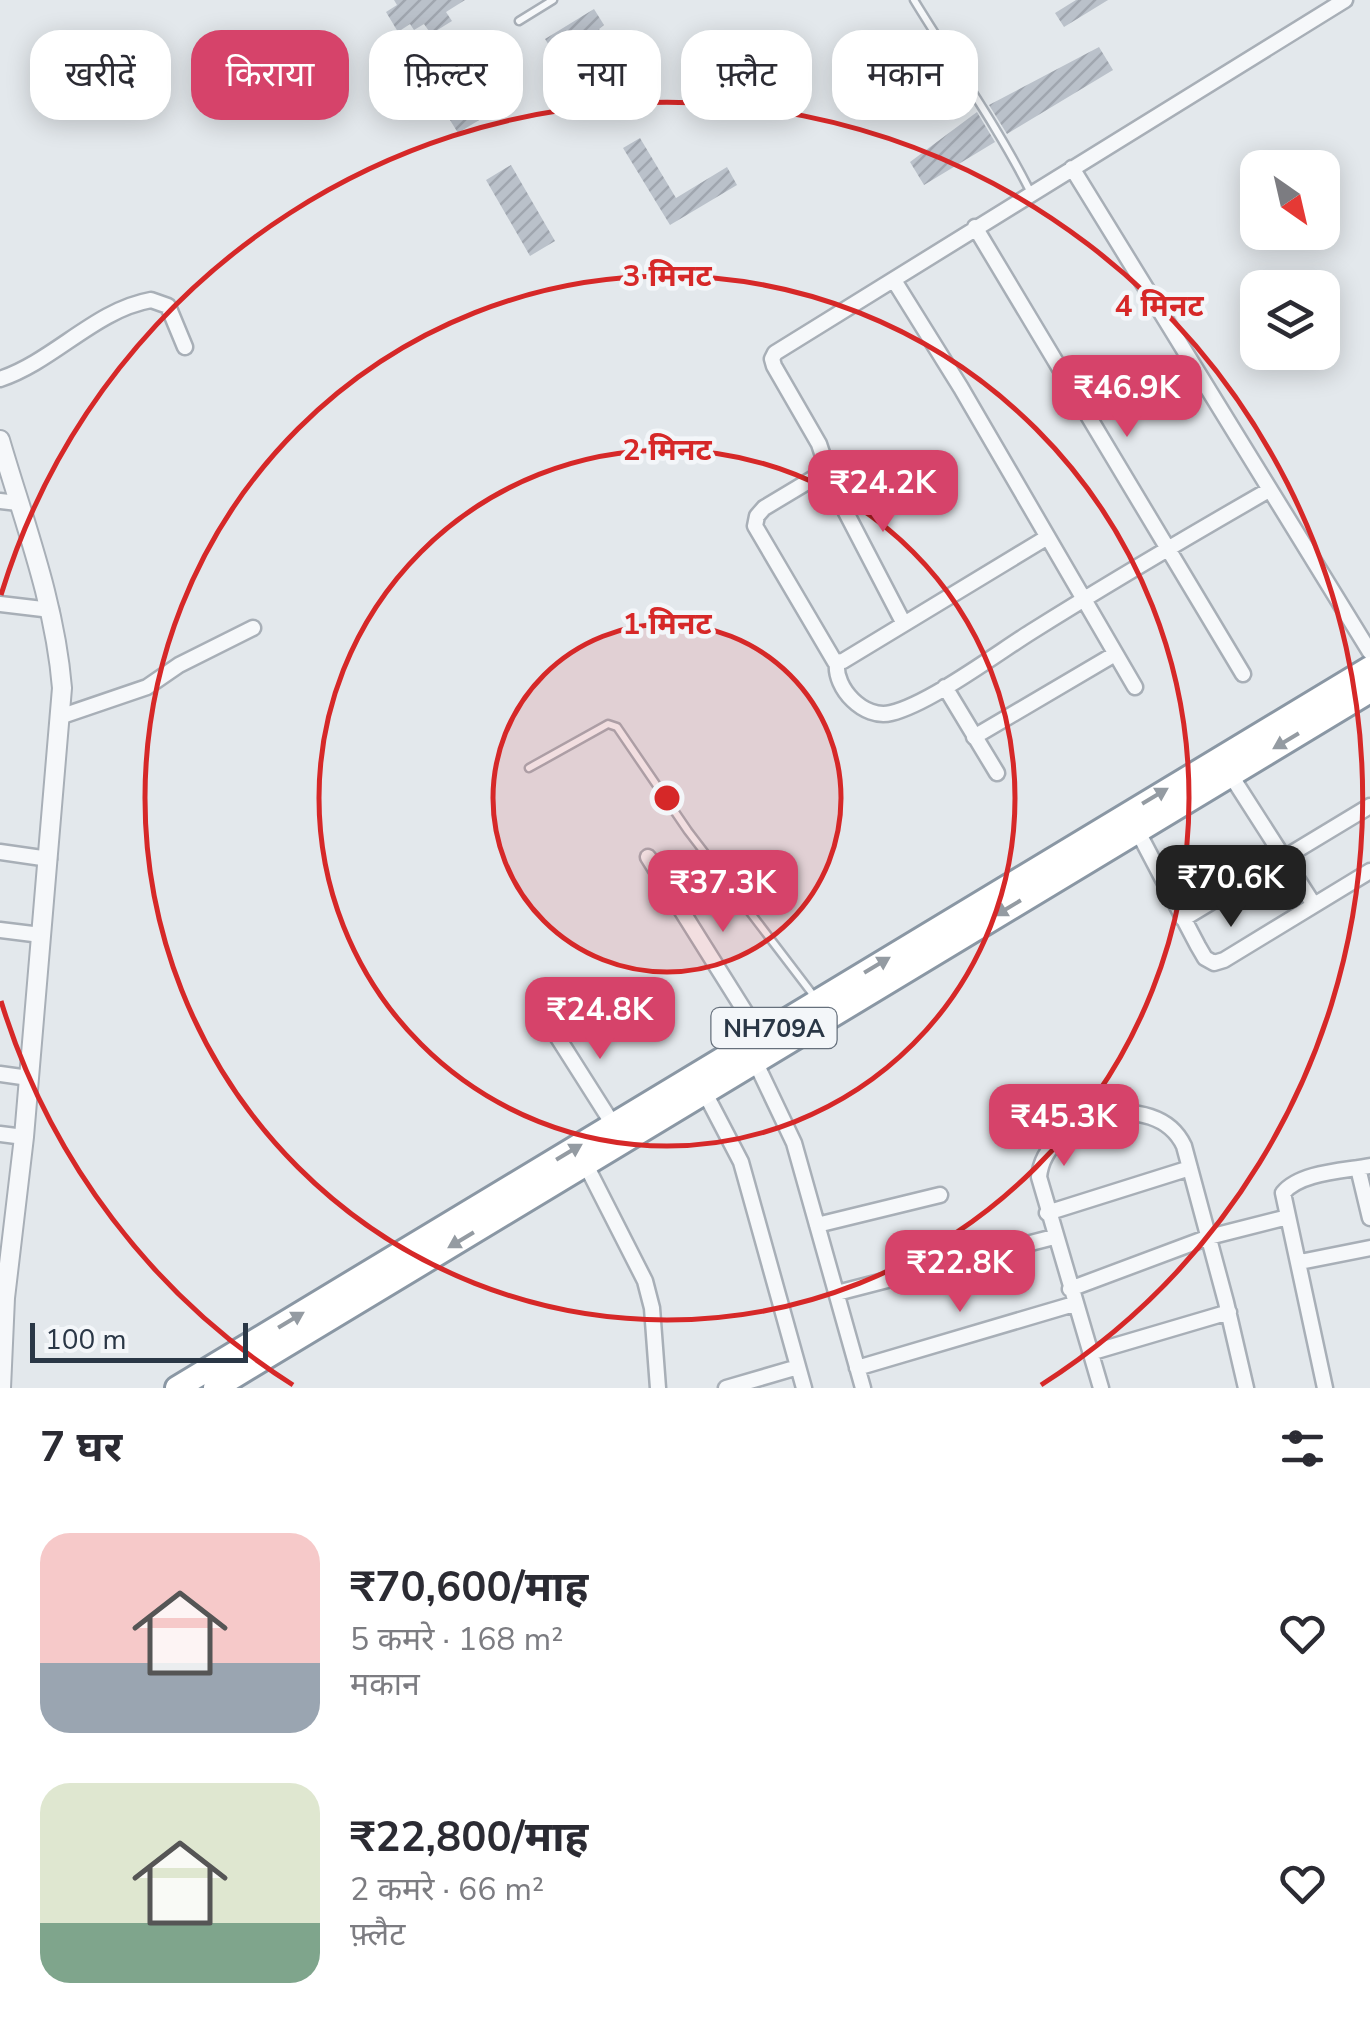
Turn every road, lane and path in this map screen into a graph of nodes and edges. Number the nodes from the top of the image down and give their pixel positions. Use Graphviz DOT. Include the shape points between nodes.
graph roads {
  1 [pos="554,0"];
  2 [pos="914,0"];
  3 [pos="1345,0"];
  4 [pos="519,21"];
  5 [pos="1072,168"];
  6 [pos="1031,192"];
  7 [pos="975,227"];
  8 [pos="894,282"];
  9 [pos="185,346"];
  10 [pos="0,379"];
  11 [pos="0,440"];
  12 [pos="824,470"];
  13 [pos="1269,490"];
  14 [pos="9,502"];
  15 [pos="1046,538"];
  16 [pos="1168,549"];
  17 [pos="1082,600"];
  18 [pos="0,604"];
  19 [pos="52,610"];
  20 [pos="904,622"];
  21 [pos="253,628"];
  22 [pos="1370,652"];
  23 [pos="1115,654"];
  24 [pos="837,663"];
  25 [pos="1370,668"];
  26 [pos="1243,674"];
  27 [pos="945,686"];
  28 [pos="1135,687"];
  29 [pos="1370,690"];
  30 [pos="62,716"];
  31 [pos="974,736"];
  32 [pos="528,768"];
  33 [pos="997,773"];
  34 [pos="1230,774"];
  35 [pos="1370,806"];
  36 [pos="1137,830"];
  37 [pos="0,852"];
  38 [pos="648,856"];
  39 [pos="1284,857"];
  40 [pos="48,859"];
  41 [pos="1370,871"];
  42 [pos="1314,905"];
  43 [pos="1183,919"];
  44 [pos="0,930"];
  45 [pos="41,935"];
  46 [pos="818,1002"];
  47 [pos="548,1022"];
  48 [pos="754,1048"];
  49 [pos="0,1074"];
  50 [pos="29,1078"];
  51 [pos="705,1093"];
  52 [pos="614,1126"];
  53 [pos="0,1134"];
  54 [pos="24,1137"];
  55 [pos="586,1165"];
  56 [pos="1364,1167"];
  57 [pos="1190,1168"];
  58 [pos="940,1195"];
  59 [pos="1047,1212"];
  60 [pos="1288,1217"];
  61 [pos="1370,1218"];
  62 [pos="818,1225"];
  63 [pos="1054,1237"];
  64 [pos="1209,1237"];
  65 [pos="1370,1248"];
  66 [pos="1300,1262"];
  67 [pos="837,1293"];
  68 [pos="1072,1297"];
  69 [pos="2,1299"];
  70 [pos="1229,1312"];
  71 [pos="1090,1352"];
  72 [pos="798,1367"];
  73 [pos="857,1368"];
  74 [pos="1,1388"];
  75 [pos="177,1388"];
  76 [pos="216,1388"];
  77 [pos="658,1388"];
  78 [pos="726,1388"];
  79 [pos="804,1388"];
  80 [pos="862,1388"];
  81 [pos="1101,1388"];
  82 [pos="1246,1388"];
  83 [pos="1324,1388"];
  1 -- 4 [label="lane"];
  2 -- 6 [label="lane"];
  3 -- 5 [label="street"];
  5 -- 6 [label="street"];
  5 -- 13 [label="street"];
  6 -- 7 [label="street"];
  7 -- 8 [label="street"];
  7 -- 16 [label="street"];
  8 -- 12 [label="street" via="772,358 822,450"];
  8 -- 15 [label="street"];
  9 -- 10 [label="street" via="168,306 151,300"];
  11 -- 14 [label="street"];
  12 -- 20 [label="street"];
  12 -- 24 [label="street" via="764,508 755,526"];
  13 -- 16 [label="street"];
  13 -- 22 [label="street"];
  14 -- 19 [label="street"];
  15 -- 17 [label="street"];
  15 -- 20 [label="street"];
  16 -- 17 [label="street"];
  16 -- 26 [label="street"];
  17 -- 23 [label="street"];
  17 -- 27 [label="street"];
  18 -- 19 [label="street"];
  19 -- 30 [label="street"];
  20 -- 24 [label="street"];
  21 -- 30 [label="street" via="147,686"];
  23 -- 28 [label="street"];
  23 -- 31 [label="street"];
  24 -- 27 [label="street" via="844,691 879,714 899,711"];
  46 -- 25 [label="highway, NH709A, one-way"];
  27 -- 31 [label="street"];
  29 -- 34 [label="highway, NH709A, one-way"];
  30 -- 40 [label="street"];
  31 -- 33 [label="street"];
  32 -- 46 [label="lane" via="608,724 617,727"];
  34 -- 36 [label="highway, NH709A"];
  34 -- 39 [label="street"];
  35 -- 39 [label="street"];
  36 -- 43 [label="street"];
  36 -- 48 [label="highway, NH709A, one-way"];
  37 -- 40 [label="street"];
  38 -- 48 [label="street"];
  39 -- 42 [label="street"];
  39 -- 43 [label="street"];
  40 -- 45 [label="street"];
  41 -- 42 [label="street"];
  42 -- 43 [label="street" via="1214,963"];
  44 -- 45 [label="street"];
  45 -- 50 [label="street"];
  46 -- 48 [label="highway, NH709A"];
  47 -- 52 [label="street"];
  48 -- 51 [label="highway, NH709A"];
  48 -- 52 [label="highway, NH709A"];
  48 -- 62 [label="street" via="794,1143"];
  49 -- 50 [label="street"];
  50 -- 54 [label="street"];
  51 -- 55 [label="highway, NH709A"];
  51 -- 72 [label="street" via="742,1162"];
  75 -- 52 [label="highway, NH709A, one-way"];
  53 -- 54 [label="street"];
  54 -- 69 [label="street"];
  55 -- 76 [label="highway, NH709A, one-way"];
  55 -- 77 [label="street" via="645,1282"];
  56 -- 60 [label="street" via="1288,1186 1282,1196"];
  56 -- 61 [label="street"];
  57 -- 59 [label="street"];
  57 -- 59 [label="street" via="1180,1137 1155,1118 1126,1113 1087,1121 1064,1134 1042,1162 1038,1177"];
  57 -- 64 [label="street"];
  58 -- 62 [label="street"];
  59 -- 63 [label="street"];
  60 -- 64 [label="street"];
  60 -- 66 [label="street"];
  62 -- 67 [label="street"];
  63 -- 67 [label="street"];
  63 -- 68 [label="street"];
  64 -- 68 [label="street"];
  64 -- 70 [label="street"];
  65 -- 66 [label="street"];
  66 -- 83 [label="street"];
  67 -- 73 [label="street"];
  68 -- 71 [label="street"];
  68 -- 73 [label="street"];
  69 -- 74 [label="street"];
  70 -- 71 [label="street"];
  70 -- 82 [label="street"];
  71 -- 81 [label="street"];
  72 -- 78 [label="street"];
  72 -- 79 [label="street"];
  73 -- 80 [label="street"];
}
